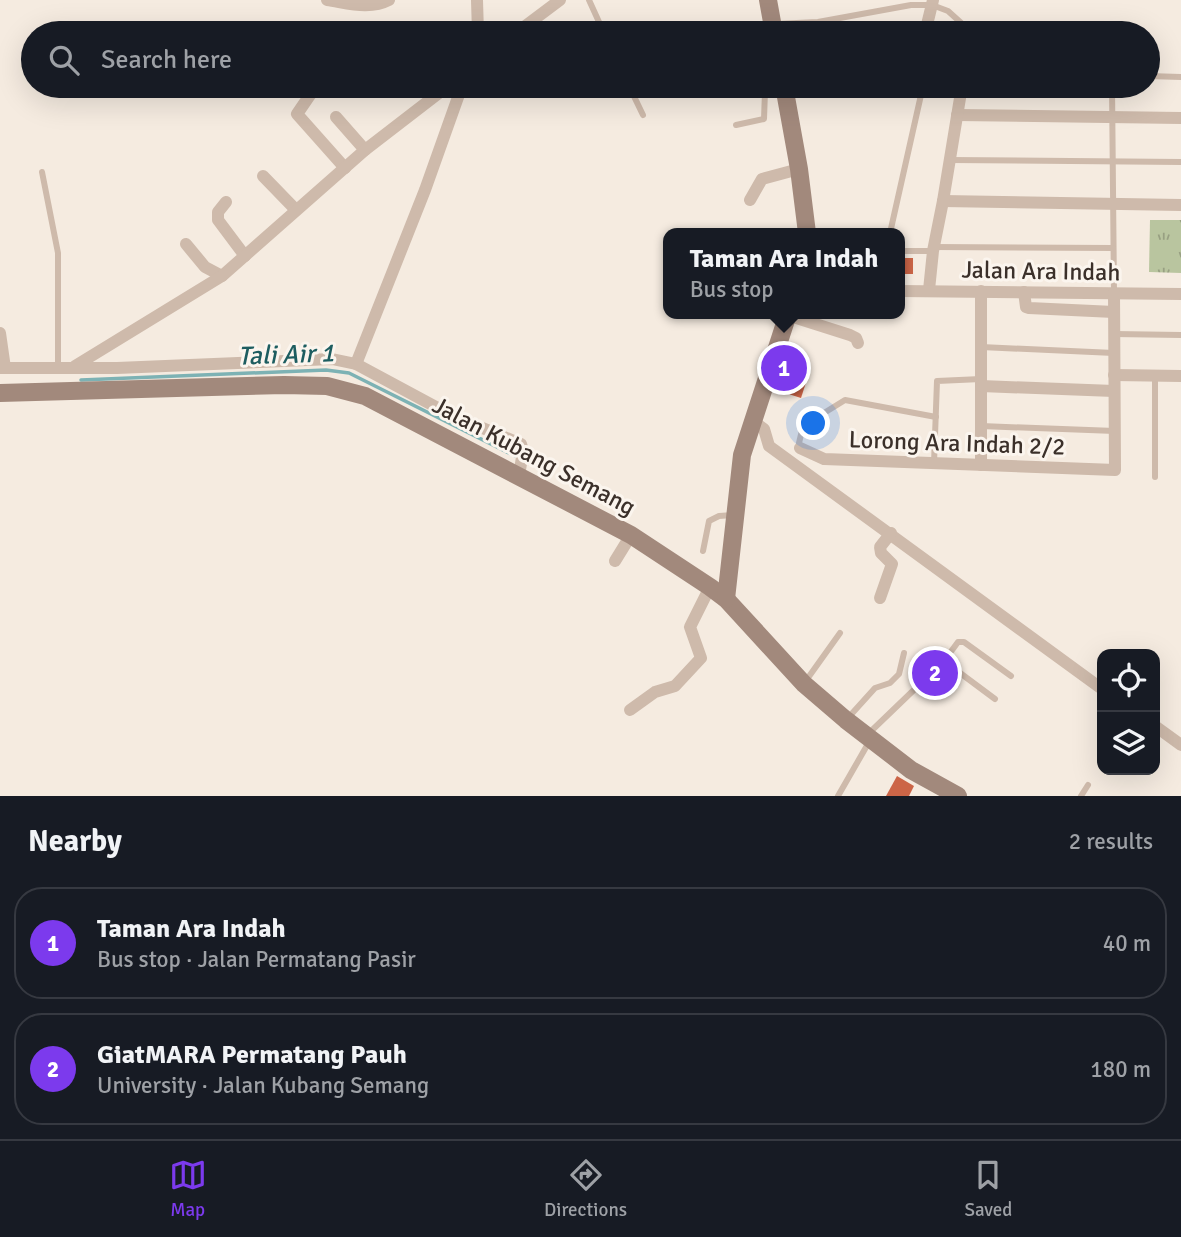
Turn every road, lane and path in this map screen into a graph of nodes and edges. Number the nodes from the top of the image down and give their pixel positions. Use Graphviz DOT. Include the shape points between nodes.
graph roads {
  1 [pos="327,0"];
  2 [pos="389,0"];
  3 [pos="477,0"];
  4 [pos="560,0"];
  5 [pos="589,0"];
  6 [pos="768,0"];
  7 [pos="933,2"];
  8 [pos="478,21"];
  9 [pos="532,21"];
  10 [pos="599,21"];
  11 [pos="772,21"];
  12 [pos="823,21"];
  13 [pos="928,21"];
  14 [pos="960,21"];
  15 [pos="1160,77"];
  16 [pos="1181,78"];
  17 [pos="308,98"];
  18 [pos="428,98"];
  19 [pos="433,98"];
  20 [pos="458,98"];
  21 [pos="635,98"];
  22 [pos="763,98"];
  23 [pos="786,98"];
  24 [pos="920,98"];
  25 [pos="960,98"];
  26 [pos="1112,98"];
  27 [pos="429,101"];
  28 [pos="643,115"];
  29 [pos="957,115"];
  30 [pos="336,117"];
  31 [pos="1112,117"];
  32 [pos="1181,118"];
  33 [pos="736,125"];
  34 [pos="365,150"];
  35 [pos="950,160"];
  36 [pos="1113,161"];
  37 [pos="1181,162"];
  38 [pos="345,168"];
  39 [pos="799,169"];
  40 [pos="42,172"];
  41 [pos="263,176"];
  42 [pos="750,200"];
  43 [pos="943,201"];
  44 [pos="226,202"];
  45 [pos="1113,204"];
  46 [pos="1181,205"];
  47 [pos="296,210"];
  48 [pos="806,228"];
  49 [pos="891,228"];
  50 [pos="186,244"];
  51 [pos="1114,248"];
  52 [pos="933,249"];
  53 [pos="905,251"];
  54 [pos="245,256"];
  55 [pos="222,276"];
  56 [pos="929,290"];
  57 [pos="905,291"];
  58 [pos="981,291"];
  59 [pos="1024,292"];
  60 [pos="1114,293"];
  61 [pos="1181,295"];
  62 [pos="1114,312"];
  63 [pos="786,319"];
  64 [pos="803,319"];
  65 [pos="1114,334"];
  66 [pos="1181,335"];
  67 [pos="1,342"];
  68 [pos="858,343"];
  69 [pos="981,347"];
  70 [pos="1114,352"];
  71 [pos="356,365"];
  72 [pos="58,367"];
  73 [pos="72,367"];
  74 [pos="2,368"];
  75 [pos="1114,375"];
  76 [pos="1155,376"];
  77 [pos="1181,376"];
  78 [pos="981,383"];
  79 [pos="57,391"];
  80 [pos="1114,391"];
  81 [pos="0,393"];
  82 [pos="936,418"];
  83 [pos="753,421"];
  84 [pos="981,426"];
  85 [pos="1115,431"];
  86 [pos="800,448"];
  87 [pos="934,463"];
  88 [pos="981,465"];
  89 [pos="519,476"];
  90 [pos="1155,477"];
  91 [pos="735,515"];
  92 [pos="891,533"];
  93 [pos="631,535"];
  94 [pos="703,551"];
  95 [pos="615,561"];
  96 [pos="710,587"];
  97 [pos="880,598"];
  98 [pos="726,599"];
  99 [pos="840,633"];
  100 [pos="904,653"];
  101 [pos="944,661"];
  102 [pos="1011,676"];
  103 [pos="804,684"];
  104 [pos="1097,685"];
  105 [pos="995,699"];
  106 [pos="630,710"];
  107 [pos="846,720"];
  108 [pos="1160,730"];
  109 [pos="868,738"];
  110 [pos="1181,745"];
  111 [pos="1088,785"];
  112 [pos="952,795"];
  113 [pos="838,796"];
  114 [pos="1081,796"];
  1 -- 2 [label="street" via="376,5"];
  3 -- 8 [label="street"];
  4 -- 9 [label="street"];
  5 -- 10 [label="lane"];
  6 -- 11 [label="main road"];
  7 -- 12 [label="lane"];
  7 -- 13 [label="street"];
  7 -- 14 [label="lane"];
  15 -- 16 [label="lane"];
  17 -- 38 [label="street" via="297,114"];
  18 -- 27 [label="lane"];
  19 -- 27 [label="street"];
  20 -- 71 [label="street"];
  21 -- 28 [label="lane"];
  22 -- 33 [label="lane" via="764,119"];
  23 -- 39 [label="main road"];
  24 -- 49 [label="lane"];
  25 -- 29 [label="street"];
  26 -- 31 [label="lane"];
  27 -- 34 [label="street"];
  29 -- 31 [label="street"];
  29 -- 35 [label="street"];
  30 -- 34 [label="street"];
  31 -- 32 [label="street"];
  31 -- 36 [label="lane"];
  34 -- 38 [label="street"];
  35 -- 36 [label="lane"];
  35 -- 43 [label="street"];
  36 -- 37 [label="lane"];
  36 -- 45 [label="lane"];
  38 -- 47 [label="street"];
  39 -- 42 [label="street" via="762,179"];
  39 -- 48 [label="main road"];
  40 -- 72 [label="lane" via="58,253"];
  41 -- 47 [label="street"];
  43 -- 45 [label="street"];
  43 -- 52 [label="street"];
  44 -- 54 [label="street" via="218,220"];
  45 -- 46 [label="street"];
  45 -- 51 [label="lane"];
  47 -- 54 [label="street"];
  50 -- 55 [label="street" via="205,267"];
  51 -- 52 [label="lane"];
  51 -- 60 [label="lane"];
  52 -- 53 [label="lane"];
  52 -- 56 [label="street"];
  54 -- 55 [label="street"];
  55 -- 73 [label="street"];
  56 -- 57 [label="street, Jalan Ara Indah"];
  56 -- 58 [label="street, Jalan Ara Indah"];
  58 -- 59 [label="street, Jalan Ara Indah"];
  58 -- 69 [label="street"];
  59 -- 60 [label="street, Jalan Ara Indah"];
  59 -- 62 [label="street" via="1029,308"];
  60 -- 61 [label="street, Jalan Ara Indah"];
  60 -- 62 [label="street"];
  62 -- 65 [label="street"];
  63 -- 83 [label="main road"];
  64 -- 68 [label="street" via="850,335"];
  65 -- 66 [label="lane"];
  65 -- 70 [label="street"];
  67 -- 74 [label="street"];
  69 -- 70 [label="lane"];
  69 -- 78 [label="street"];
  70 -- 75 [label="street"];
  71 -- 73 [label="street" via="332,359"];
  71 -- 89 [label="street" via="449,414 521,444"];
  72 -- 73 [label="street"];
  72 -- 74 [label="street"];
  72 -- 79 [label="street"];
  75 -- 76 [label="street"];
  75 -- 80 [label="street"];
  76 -- 77 [label="street"];
  76 -- 90 [label="lane"];
  78 -- 80 [label="street"];
  78 -- 82 [label="lane" via="937,381"];
  78 -- 84 [label="street"];
  79 -- 81 [label="main road, Jalan Kubang Semang"];
  79 -- 89 [label="main road, Jalan Kubang Semang" via="327,386 365,396"];
  80 -- 85 [label="street"];
  82 -- 86 [label="lane" via="845,400 803,426"];
  82 -- 87 [label="lane"];
  83 -- 91 [label="main road" via="742,455"];
  83 -- 92 [label="street" via="764,429 769,446"];
  84 -- 85 [label="lane"];
  84 -- 88 [label="street"];
  85 -- 88 [label="street, Lorong Ara Indah 2/2" via="1115,470"];
  86 -- 87 [label="street, Lorong Ara Indah 2/2" via="824,459"];
  87 -- 88 [label="street, Lorong Ara Indah 2/2"];
  89 -- 93 [label="main road, Jalan Kubang Semang"];
  91 -- 94 [label="lane" via="709,522"];
  91 -- 98 [label="main road"];
  92 -- 97 [label="street" via="880,547 891,564"];
  92 -- 104 [label="street"];
  93 -- 95 [label="street"];
  93 -- 96 [label="main road, Jalan Kubang Semang"];
  96 -- 98 [label="main road, Jalan Kubang Semang"];
  96 -- 106 [label="street" via="690,627 701,658 675,687 655,692"];
  98 -- 103 [label="main road, Jalan Kubang Semang"];
  99 -- 103 [label="lane"];
  100 -- 107 [label="lane" via="899,674 875,688"];
  101 -- 102 [label="lane" via="958,642 964,642"];
  101 -- 105 [label="lane"];
  101 -- 109 [label="lane"];
  103 -- 107 [label="main road, Jalan Kubang Semang"];
  107 -- 109 [label="main road, Jalan Kubang Semang"];
  108 -- 110 [label="street"];
  109 -- 112 [label="main road, Jalan Kubang Semang"];
  109 -- 113 [label="lane"];
  111 -- 114 [label="lane"];
}
